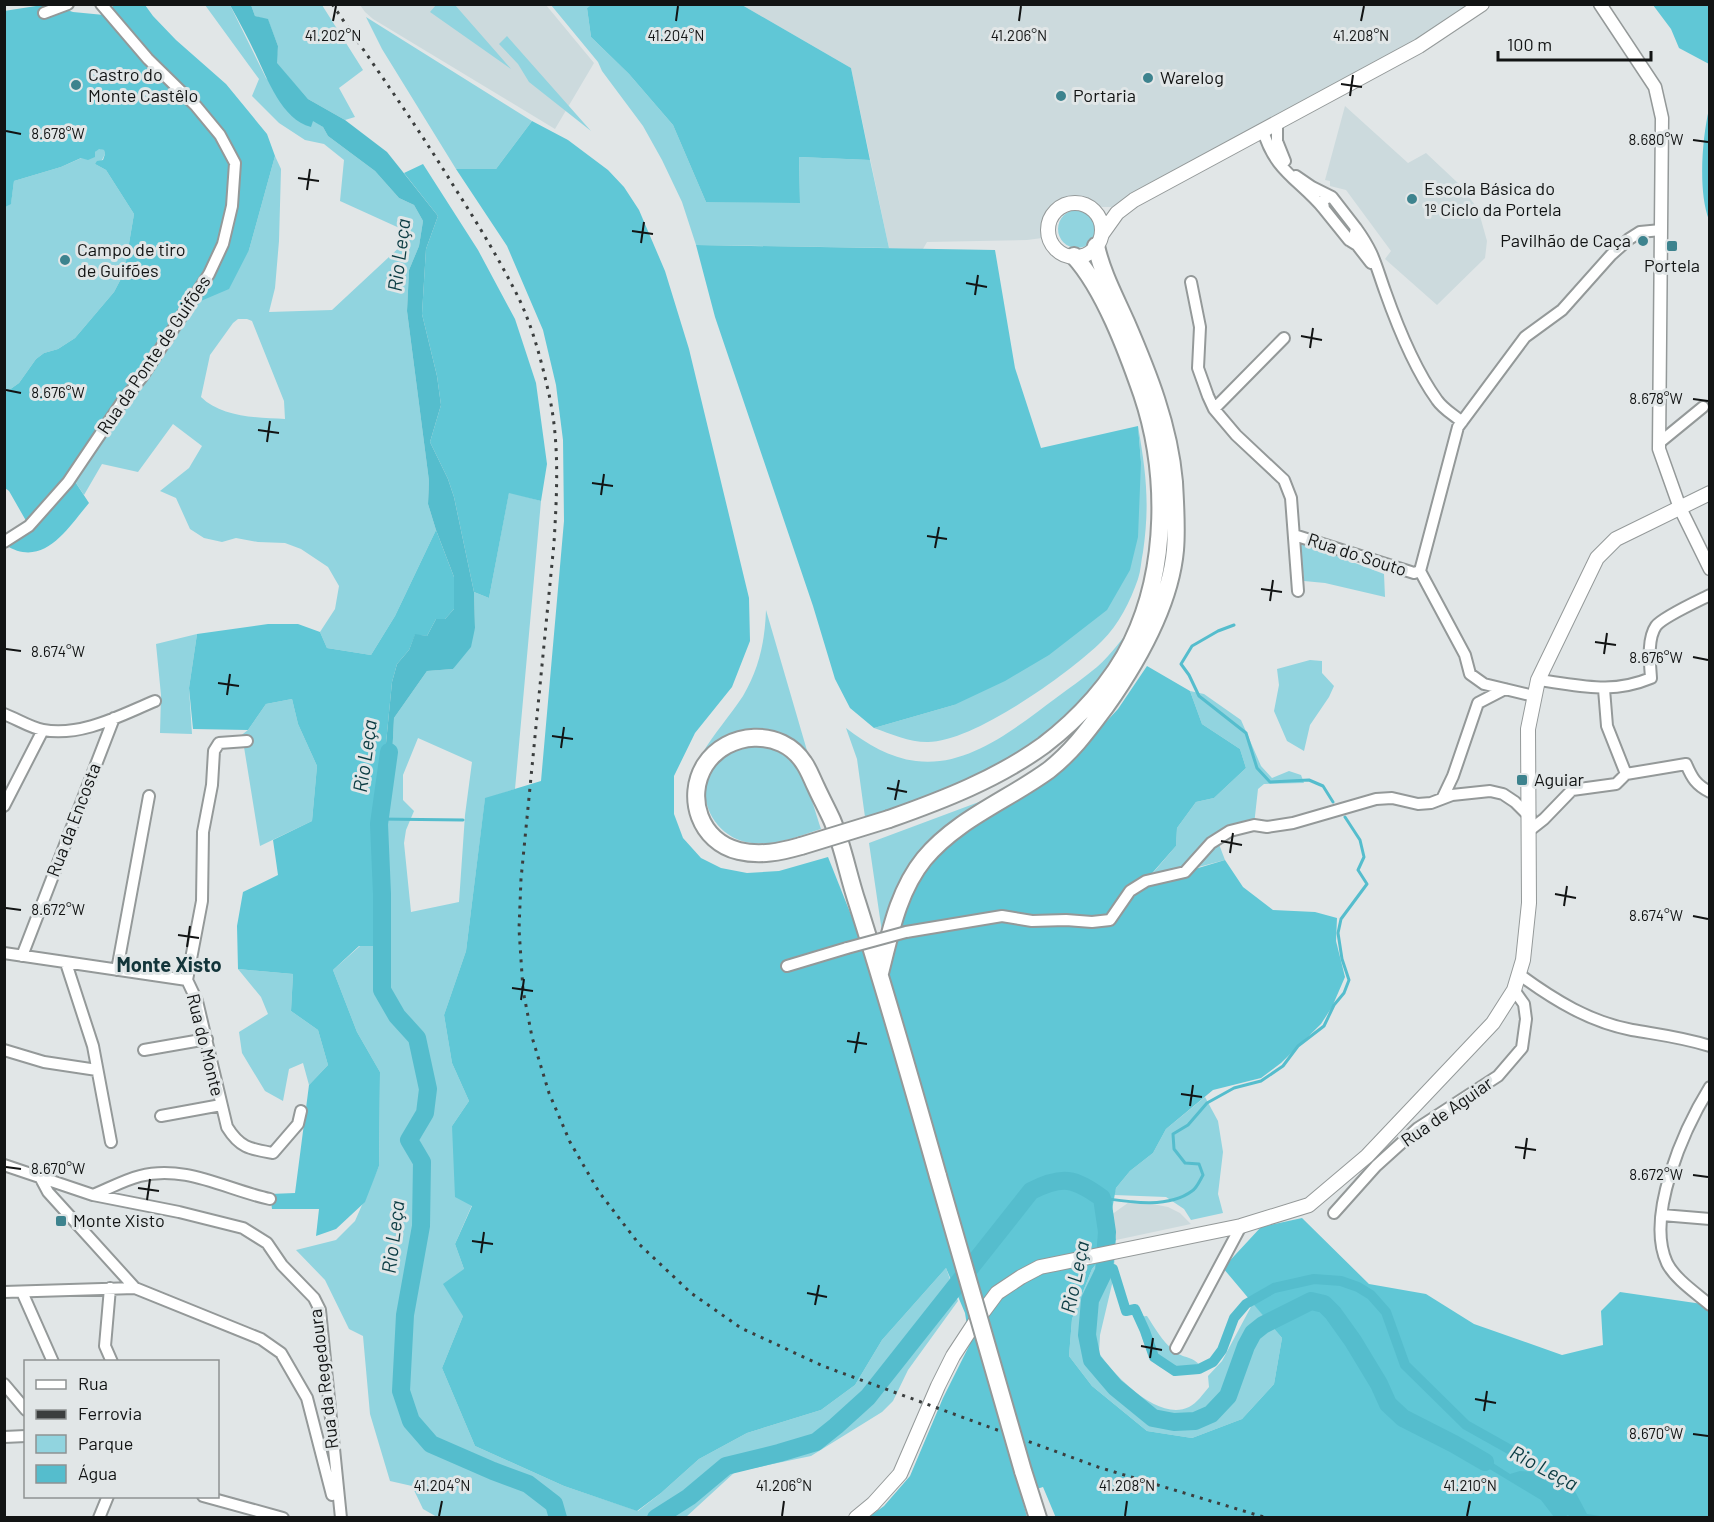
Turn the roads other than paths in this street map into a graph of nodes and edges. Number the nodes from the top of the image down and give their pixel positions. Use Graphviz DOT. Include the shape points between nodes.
graph roads {
  1 [pos="68,4"];
  2 [pos="101,4"];
  3 [pos="1482,4"];
  4 [pos="1600,4"];
  5 [pos="44,14"];
  6 [pos="1277,123"];
  7 [pos="1263,130"];
  8 [pos="1241,142"];
  9 [pos="1269,147"];
  10 [pos="1332,197"];
  11 [pos="1134,200"];
  12 [pos="1089,207"];
  13 [pos="1328,214"];
  14 [pos="1356,228"];
  15 [pos="1661,230"];
  16 [pos="1099,240"];
  17 [pos="1349,240"];
  18 [pos="1074,256"];
  19 [pos="1382,281"];
  20 [pos="1191,282"];
  21 [pos="1284,338"];
  22 [pos="1703,406"];
  23 [pos="1214,409"];
  24 [pos="1462,422"];
  25 [pos="1659,443"];
  26 [pos="1710,493"];
  27 [pos="1680,508"];
  28 [pos="1294,535"];
  29 [pos="4,542"];
  30 [pos="1710,569"];
  31 [pos="1420,571"];
  32 [pos="1298,591"];
  33 [pos="1710,595"];
  34 [pos="1538,680"];
  35 [pos="1505,689"];
  36 [pos="1604,689"];
  37 [pos="1534,696"];
  38 [pos="156,701"];
  39 [pos="4,714"];
  40 [pos="114,718"];
  41 [pos="43,730"];
  42 [pos="247,741"];
  43 [pos="1626,774"];
  44 [pos="1710,792"];
  45 [pos="149,796"];
  46 [pos="1443,797"];
  47 [pos="4,806"];
  48 [pos="1530,824"];
  49 [pos="4,953"];
  50 [pos="22,956"];
  51 [pos="66,963"];
  52 [pos="787,966"];
  53 [pos="117,969"];
  54 [pos="880,973"];
  55 [pos="1520,975"];
  56 [pos="187,980"];
  57 [pos="1514,990"];
  58 [pos="207,1039"];
  59 [pos="1710,1046"];
  60 [pos="4,1050"];
  61 [pos="144,1050"];
  62 [pos="97,1071"];
  63 [pos="1710,1087"];
  64 [pos="220,1105"];
  65 [pos="301,1111"];
  66 [pos="161,1116"];
  67 [pos="111,1142"];
  68 [pos="1372,1161"];
  69 [pos="4,1165"];
  70 [pos="40,1177"];
  71 [pos="93,1195"];
  72 [pos="270,1199"];
  73 [pos="1334,1213"];
  74 [pos="1662,1215"];
  75 [pos="1710,1219"];
  76 [pos="1241,1226"];
  77 [pos="110,1288"];
  78 [pos="135,1288"];
  79 [pos="4,1292"];
  80 [pos="22,1292"];
  81 [pos="1710,1305"];
  82 [pos="1176,1348"];
  83 [pos="52,1360"];
  84 [pos="111,1360"];
  85 [pos="4,1384"];
  86 [pos="24,1408"];
  87 [pos="24,1436"];
  88 [pos="4,1437"];
  89 [pos="108,1498"];
  90 [pos="206,1498"];
  91 [pos="259,1514"];
  92 [pos="99,1518"];
  93 [pos="283,1518"];
  94 [pos="340,1518"];
  95 [pos="856,1518"];
  96 [pos="1038,1518"];
  1 -- 5 [label="street"];
  2 -- 29 [label="street, Rua da Ponte de Guifões" via="220,135 235,163 232,206 223,244 210,274 142,377 68,482 29,526"];
  3 -- 6 [label="main road" via="1419,46"];
  4 -- 15 [label="street" via="1655,87 1659,101"];
  6 -- 7 [label="main road"];
  6 -- 10 [label="street" via="1277,141 1290,168"];
  7 -- 8 [label="main road"];
  7 -- 9 [label="street"];
  8 -- 9 [label="street"];
  8 -- 11 [label="main road"];
  9 -- 13 [label="street" via="1290,178"];
  10 -- 13 [label="street" via="1323,202"];
  10 -- 14 [label="street"];
  11 -- 12 [label="main road" via="1107,208"];
  11 -- 16 [label="main road" via="1117,213"];
  12 -- 16 [label="main road" via="1101,224"];
  12 -- 18 [label="main road" via="1065,205 1049,225 1053,243"];
  13 -- 17 [label="street"];
  14 -- 17 [label="street"];
  14 -- 19 [label="street" via="1369,245"];
  15 -- 24 [label="street" via="1640,232 1629,239 1562,310 1525,337"];
  15 -- 25 [label="street"];
  16 -- 18 [label="main road" via="1086,254"];
  16 -- 54 [label="highway" via="1104,276 1149,375 1170,453 1176,521 1174,552 1160,609 1122,684 1076,746 1049,769 958,828 922,861 895,917"];
  17 -- 19 [label="street" via="1364,252"];
  18 -- 54 [label="highway, bridge" via="1094,282 1137,380 1157,457 1158,548 1146,607 1132,644 1108,680 1044,744 1008,769 889,819 801,846 767,853 739,851 721,843 699,817 695,805 698,779 720,747 748,737 772,740 796,753 833,821"];
  19 -- 24 [label="street" via="1399,328 1426,381 1438,402"];
  20 -- 23 [label="street" via="1200,327 1198,368"];
  21 -- 23 [label="street"];
  22 -- 25 [label="street"];
  23 -- 28 [label="street" via="1284,480 1291,498"];
  24 -- 31 [label="street"];
  25 -- 27 [label="street"];
  26 -- 27 [label="main road"];
  27 -- 30 [label="street"];
  27 -- 34 [label="main road" via="1616,539 1597,558"];
  28 -- 31 [label="street, Rua do Souto" via="1414,573"];
  28 -- 32 [label="street"];
  31 -- 35 [label="street" via="1465,655 1470,674 1484,684"];
  33 -- 36 [label="street" via="1662,620 1655,628 1651,678 1631,686"];
  34 -- 36 [label="street"];
  34 -- 37 [label="main road"];
  35 -- 37 [label="street"];
  35 -- 46 [label="street" via="1478,704"];
  36 -- 43 [label="street" via="1607,726"];
  37 -- 48 [label="main road" via="1528,748"];
  38 -- 40 [label="street"];
  39 -- 41 [label="street"];
  40 -- 41 [label="street" via="90,727"];
  40 -- 50 [label="street, Rua da Encosta"];
  41 -- 47 [label="street"];
  42 -- 56 [label="street, Rua do Monte" via="219,743 214,751 203,832 202,901"];
  43 -- 44 [label="street" via="1686,764 1692,779"];
  43 -- 48 [label="street" via="1616,784 1572,790 1544,819"];
  45 -- 53 [label="street"];
  46 -- 48 [label="street" via="1469,792 1503,794 1515,802"];
  46 -- 52 [label="street, bridge" via="1418,804 1376,799 1293,823 1230,831 1211,843 1185,872 1146,880 1130,891 1110,920 1032,921 1002,916 906,932"];
  48 -- 55 [label="main road" via="1529,903"];
  49 -- 50 [label="street"];
  50 -- 51 [label="street"];
  51 -- 53 [label="street"];
  51 -- 62 [label="street" via="93,1046"];
  53 -- 56 [label="street"];
  54 -- 96 [label="highway, bridge"];
  55 -- 57 [label="main road"];
  55 -- 59 [label="street" via="1556,1001 1589,1017"];
  56 -- 58 [label="street, Rua do Monte"];
  57 -- 68 [label="main road" via="1493,1023"];
  57 -- 68 [label="street, Rua de Aguiar" via="1524,1004 1522,1048 1498,1076"];
  58 -- 61 [label="street"];
  58 -- 64 [label="street, Rua do Monte"];
  60 -- 62 [label="street"];
  62 -- 67 [label="street"];
  63 -- 74 [label="street" via="1679,1151"];
  64 -- 65 [label="street, Rua do Monte" via="236,1141 273,1153 298,1124"];
  64 -- 66 [label="street"];
  68 -- 73 [label="street, Rua de Aguiar"];
  68 -- 76 [label="main road" via="1309,1205"];
  69 -- 70 [label="street, Rua da Regedoura"];
  70 -- 71 [label="street, Rua da Regedoura"];
  70 -- 78 [label="street" via="48,1192"];
  71 -- 72 [label="street" via="139,1176 161,1173 206,1179"];
  71 -- 94 [label="street, Rua da Regedoura" via="243,1228 267,1243 314,1298 320,1310"];
  74 -- 75 [label="street"];
  74 -- 81 [label="street" via="1660,1238 1668,1264"];
  76 -- 82 [label="street"];
  76 -- 95 [label="main road" via="1058,1262 1031,1272 997,1293 953,1356 900,1474"];
  77 -- 78 [label="street"];
  77 -- 80 [label="street"];
  77 -- 84 [label="street" via="105,1346"];
  78 -- 94 [label="street" via="261,1339 281,1353 307,1398"];
  79 -- 80 [label="street"];
  80 -- 83 [label="street"];
  85 -- 86 [label="street"];
  87 -- 88 [label="street"];
  89 -- 92 [label="street"];
  90 -- 91 [label="street"];
  91 -- 93 [label="street"];
}
